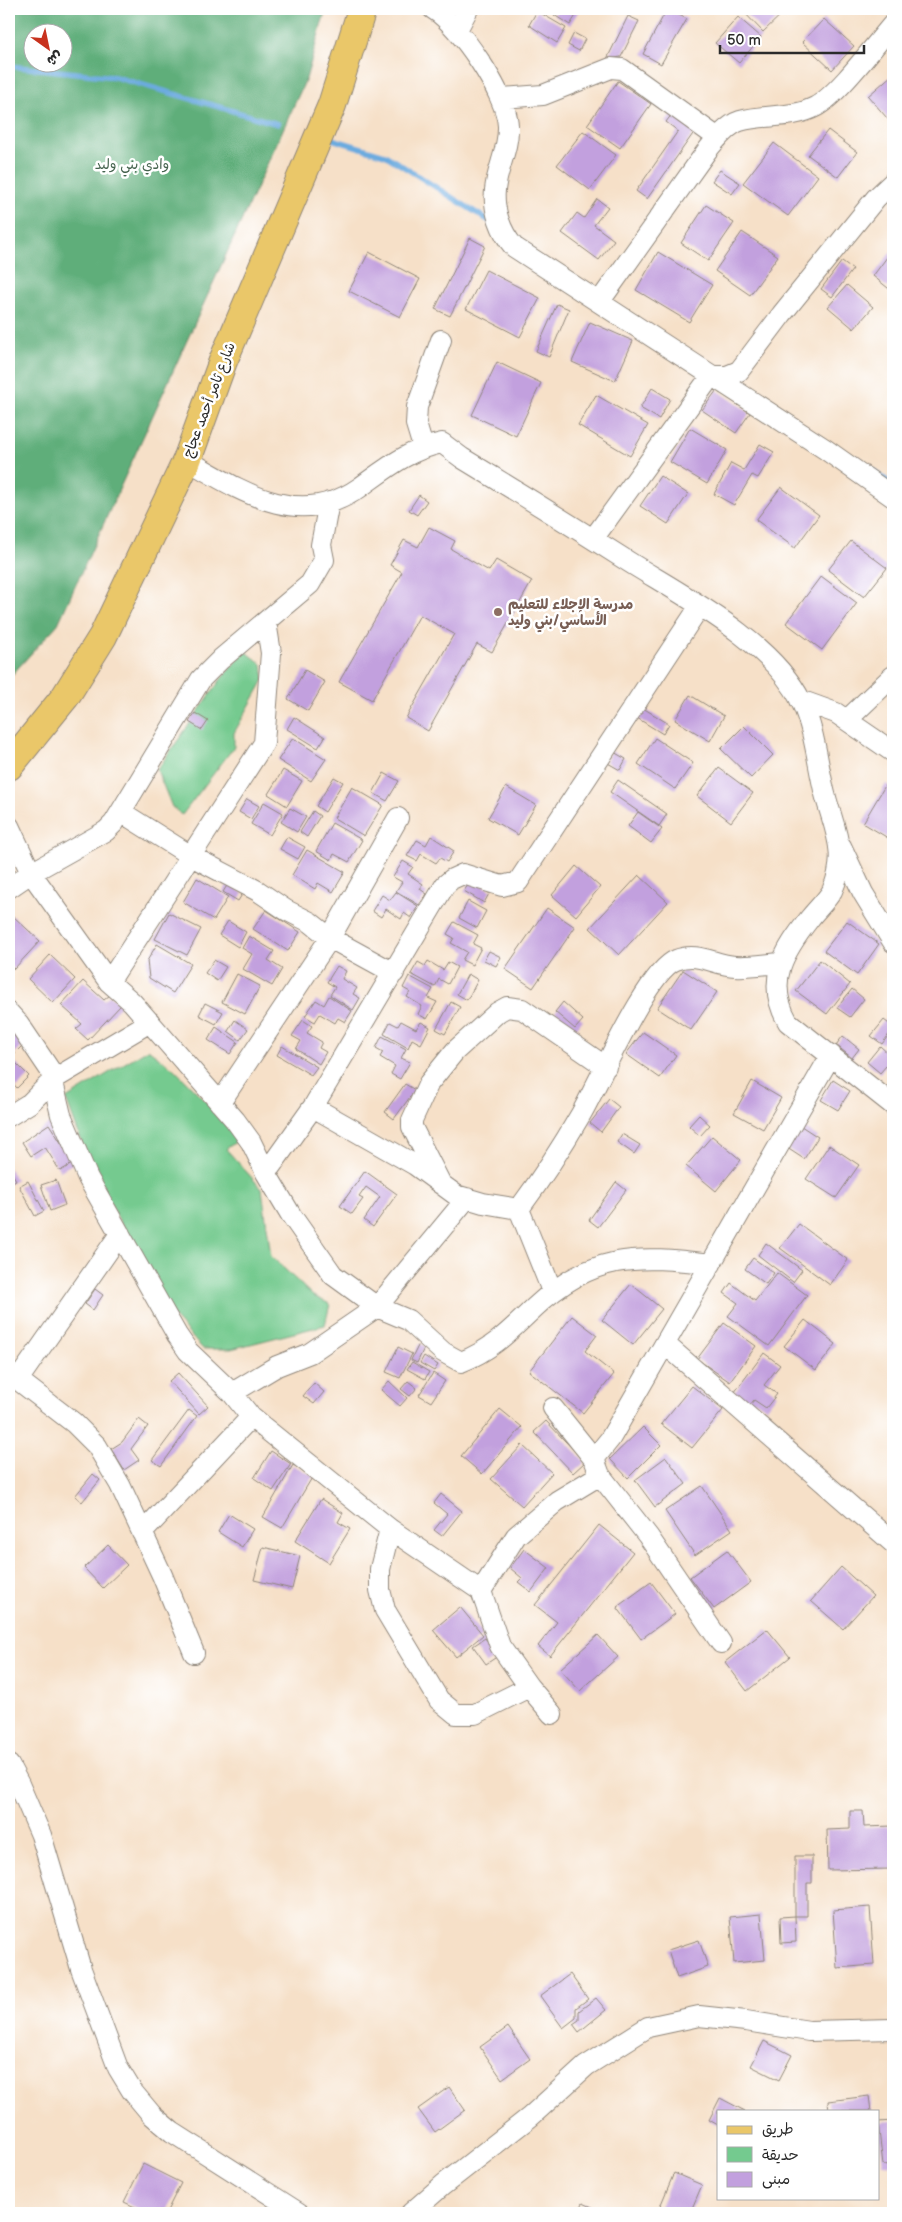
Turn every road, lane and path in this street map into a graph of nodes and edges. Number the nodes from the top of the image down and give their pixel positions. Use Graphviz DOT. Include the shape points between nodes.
graph roads {
  1 [pos="362,9"];
  2 [pos="434,9"];
  3 [pos="468,9"];
  4 [pos="893,24"];
  5 [pos="457,30"];
  6 [pos="501,98"];
  7 [pos="718,138"];
  8 [pos="893,182"];
  9 [pos="600,301"];
  10 [pos="441,340"];
  11 [pos="712,376"];
  12 [pos="423,447"];
  13 [pos="187,460"];
  14 [pos="893,497"];
  15 [pos="329,502"];
  16 [pos="593,539"];
  17 [pos="700,606"];
  18 [pos="266,622"];
  19 [pos="893,676"];
  20 [pos="800,700"];
  21 [pos="847,720"];
  22 [pos="893,752"];
  23 [pos="9,766"];
  24 [pos="122,812"];
  25 [pos="398,818"];
  26 [pos="9,826"];
  27 [pos="840,844"];
  28 [pos="191,856"];
  29 [pos="31,873"];
  30 [pos="9,888"];
  31 [pos="330,938"];
  32 [pos="893,942"];
  33 [pos="781,963"];
  34 [pos="394,973"];
  35 [pos="109,982"];
  36 [pos="9,1013"];
  37 [pos="150,1022"];
  38 [pos="831,1056"];
  39 [pos="606,1067"];
  40 [pos="54,1078"];
  41 [pos="220,1103"];
  42 [pos="893,1105"];
  43 [pos="313,1107"];
  44 [pos="9,1116"];
  45 [pos="266,1173"];
  46 [pos="441,1184"];
  47 [pos="467,1198"];
  48 [pos="519,1209"];
  49 [pos="120,1234"];
  50 [pos="711,1264"];
  51 [pos="552,1291"];
  52 [pos="377,1307"];
  53 [pos="665,1344"];
  54 [pos="13,1376"];
  55 [pos="232,1393"];
  56 [pos="553,1408"];
  57 [pos="251,1417"];
  58 [pos="597,1467"];
  59 [pos="390,1529"];
  60 [pos="142,1533"];
  61 [pos="893,1543"];
  62 [pos="481,1591"];
  63 [pos="721,1643"];
  64 [pos="194,1653"];
  65 [pos="530,1687"];
  66 [pos="552,1714"];
  67 [pos="9,1765"];
  68 [pos="893,2030"];
  69 [pos="299,2213"];
  70 [pos="411,2213"];
  1 -- 13 [label="main road, شارع ثامر أحمد عجاج" via="332,105 223,361"];
  2 -- 5 [label="street"];
  3 -- 5 [label="street"];
  4 -- 7 [label="street" via="829,97 814,108 738,121"];
  5 -- 6 [label="street"];
  6 -- 7 [label="street" via="543,95 611,68 622,69"];
  6 -- 9 [label="street" via="508,126 495,190 497,217 502,229 514,246"];
  7 -- 9 [label="street"];
  8 -- 11 [label="street" via="876,198 739,371 727,376"];
  9 -- 11 [label="street"];
  10 -- 12 [label="street" via="417,407 416,424"];
  11 -- 14 [label="street"];
  11 -- 16 [label="street"];
  12 -- 15 [label="street" via="402,457 353,492"];
  12 -- 16 [label="street" via="442,443"];
  13 -- 15 [label="street" via="230,485 273,503 300,507"];
  13 -- 23 [label="main road, شارع ثامر أحمد عجاج" via="93,652 65,697"];
  15 -- 18 [label="street" via="320,545 324,560 322,566 310,584"];
  16 -- 17 [label="street"];
  17 -- 20 [label="street" via="747,639 780,670"];
  17 -- 34 [label="street" via="525,874 518,882 502,886 463,874 452,879 445,885"];
  18 -- 24 [label="street" via="201,679"];
  18 -- 28 [label="street" via="270,653 264,742"];
  19 -- 21 [label="street"];
  20 -- 21 [label="street"];
  20 -- 27 [label="street" via="812,729 820,775"];
  21 -- 22 [label="street"];
  24 -- 28 [label="street"];
  24 -- 29 [label="street" via="106,831"];
  25 -- 31 [label="street"];
  26 -- 29 [label="street"];
  27 -- 32 [label="street" via="863,893"];
  27 -- 33 [label="street" via="839,869 831,892"];
  28 -- 31 [label="street" via="258,891"];
  28 -- 35 [label="street"];
  29 -- 30 [label="street"];
  29 -- 35 [label="street"];
  31 -- 34 [label="street"];
  31 -- 41 [label="street"];
  33 -- 38 [label="street" via="778,997 783,1014 788,1022"];
  33 -- 39 [label="street" via="734,966 691,956 675,960 661,970 639,1002"];
  34 -- 43 [label="street"];
  35 -- 37 [label="street"];
  36 -- 40 [label="street"];
  37 -- 40 [label="street"];
  37 -- 41 [label="street"];
  38 -- 42 [label="street"];
  38 -- 50 [label="street"];
  39 -- 46 [label="street" via="522,1009 507,1007 498,1012 438,1070 412,1120 414,1133"];
  39 -- 48 [label="street" via="550,1168"];
  40 -- 44 [label="street" via="30,1103"];
  40 -- 49 [label="street" via="66,1128 88,1178"];
  41 -- 45 [label="street" via="252,1142"];
  43 -- 45 [label="street"];
  43 -- 46 [label="street" via="415,1165"];
  45 -- 52 [label="street" via="333,1275"];
  46 -- 47 [label="street" via="456,1195"];
  47 -- 48 [label="street"];
  47 -- 52 [label="street"];
  48 -- 51 [label="street"];
  49 -- 54 [label="street"];
  49 -- 55 [label="street" via="188,1351"];
  50 -- 51 [label="street" via="660,1258 626,1259 590,1269"];
  50 -- 53 [label="street"];
  51 -- 52 [label="street" via="480,1355 461,1362 443,1352 408,1320"];
  52 -- 55 [label="street" via="310,1353 277,1366"];
  53 -- 58 [label="street"];
  53 -- 61 [label="street"];
  54 -- 60 [label="street" via="98,1446"];
  55 -- 57 [label="street"];
  56 -- 58 [label="street"];
  57 -- 59 [label="street"];
  57 -- 60 [label="street"];
  58 -- 62 [label="street" via="516,1536"];
  58 -- 63 [label="street"];
  59 -- 62 [label="street"];
  59 -- 65 [label="street" via="380,1569 380,1590 385,1610 439,1700 456,1714 475,1714"];
  60 -- 64 [label="street"];
  62 -- 65 [label="street" via="500,1646"];
  65 -- 66 [label="street"];
  67 -- 69 [label="street" via="41,1835 81,1969 118,2068 132,2091 172,2132"];
  68 -- 70 [label="street" via="809,2031 699,2016 648,2027 586,2066 530,2117"];
}
